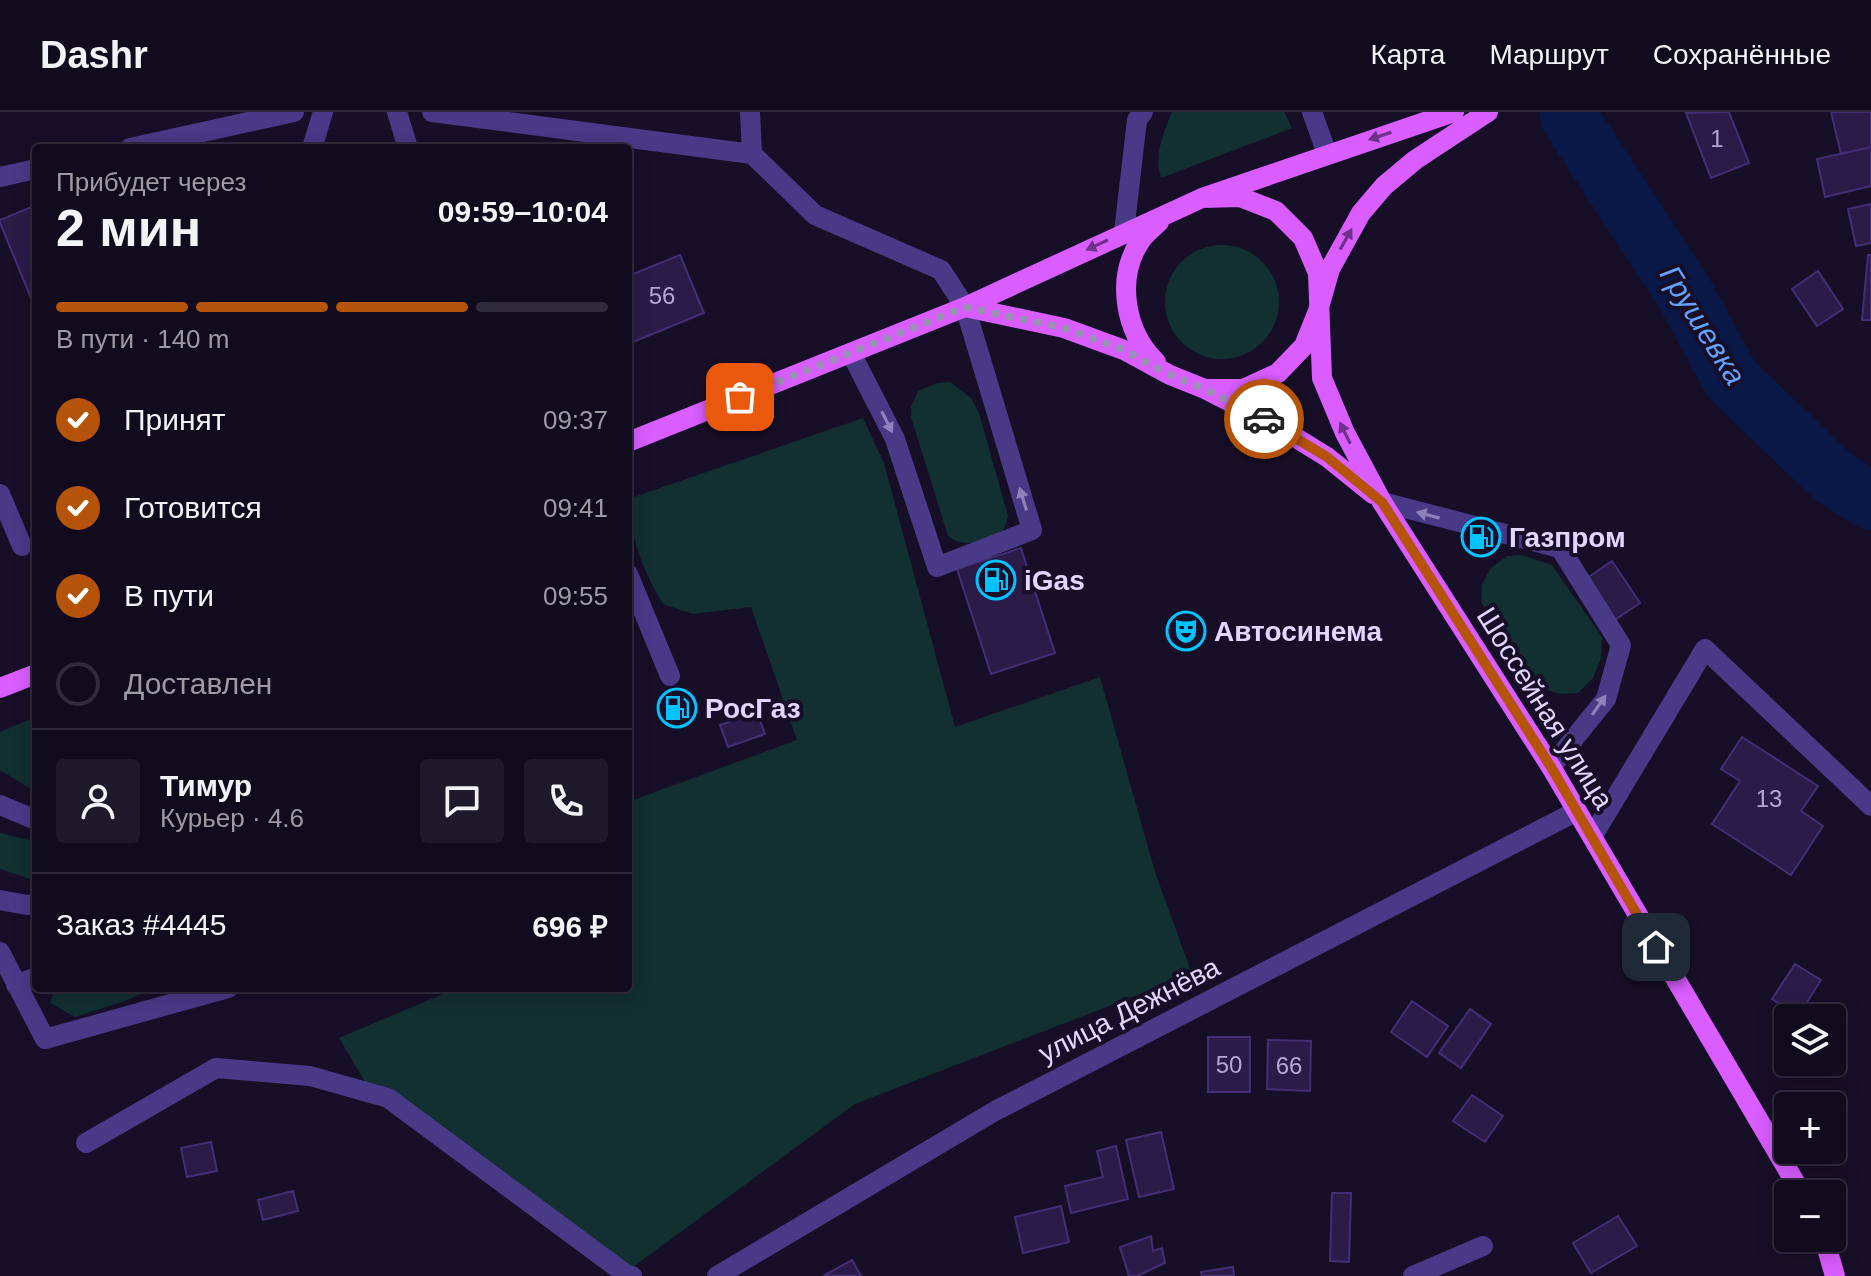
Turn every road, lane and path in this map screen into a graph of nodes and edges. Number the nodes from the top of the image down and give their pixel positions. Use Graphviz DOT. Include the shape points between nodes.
graph roads {
  1 [pos="294,112"];
  2 [pos="323,112"];
  3 [pos="397,112"];
  4 [pos="432,112"];
  5 [pos="750,112"];
  6 [pos="1143,112"];
  7 [pos="1312,112"];
  8 [pos="1454,112"];
  9 [pos="1488,112"];
  10 [pos="148,144"];
  11 [pos="313,144"];
  12 [pos="407,144"];
  13 [pos="752,154"];
  14 [pos="1327,154"];
  15 [pos="32,170"];
  16 [pos="0,177"];
  17 [pos="1202,198"];
  18 [pos="1168,213"];
  19 [pos="1124,232"];
  20 [pos="965,307"];
  21 [pos="1318,311"];
  22 [pos="851,353"];
  23 [pos="1170,375"];
  24 [pos="1205,389"];
  25 [pos="632,440"];
  26 [pos="0,494"];
  27 [pos="1382,502"];
  28 [pos="22,546"];
  29 [pos="632,584"];
  30 [pos="32,676"];
  31 [pos="670,676"];
  32 [pos="0,688"];
  33 [pos="1551,767"];
  34 [pos="0,805"];
  35 [pos="1871,806"];
  36 [pos="1577,811"];
  37 [pos="32,818"];
  38 [pos="1592,837"];
  39 [pos="0,900"];
  40 [pos="32,904"];
  41 [pos="0,952"];
  42 [pos="32,979"];
  43 [pos="16,985"];
  44 [pos="200,992"];
  45 [pos="86,1143"];
  46 [pos="1794,1180"];
  47 [pos="1483,1246"];
  48 [pos="1828,1252"];
  49 [pos="632,1276"];
  50 [pos="717,1276"];
  51 [pos="1413,1276"];
  52 [pos="1835,1276"];
  1 -- 10 [label="street"];
  2 -- 11 [label="street"];
  3 -- 12 [label="street"];
  4 -- 13 [label="street"];
  5 -- 13 [label="street"];
  6 -- 19 [label="street" via="1137,120"];
  7 -- 14 [label="street"];
  8 -- 14 [label="main road, one-way"];
  21 -- 9 [label="main road, one-way" via="1330,269 1361,213 1384,186"];
  13 -- 20 [label="street" via="815,215 941,270"];
  14 -- 17 [label="main road"];
  15 -- 16 [label="street"];
  17 -- 18 [label="main road"];
  17 -- 21 [label="main road" via="1240,197 1276,211 1303,238 1318,273"];
  18 -- 19 [label="main road"];
  18 -- 23 [label="main road" via="1141,240 1127,276 1127,314 1142,349"];
  19 -- 20 [label="main road, one-way"];
  20 -- 22 [label="main road"];
  22 -- 20 [label="street, one-way" via="895,439 937,567 1032,530"];
  20 -- 23 [label="main road" via="1064,328 1124,350"];
  21 -- 24 [label="main road" via="1304,346 1278,373 1243,389"];
  27 -- 21 [label="main road, one-way" via="1322,378"];
  22 -- 25 [label="main road"];
  23 -- 24 [label="main road"];
  24 -- 27 [label="main road" via="1327,457"];
  26 -- 28 [label="street"];
  27 -- 33 [label="main road, Шоссейная улица"];
  33 -- 27 [label="street, one-way" via="1606,699 1621,645 1560,548"];
  29 -- 31 [label="street"];
  30 -- 32 [label="main road"];
  33 -- 36 [label="main road, Шоссейная улица"];
  34 -- 37 [label="street"];
  35 -- 38 [label="street" via="1705,649"];
  36 -- 38 [label="main road, Шоссейная улица"];
  36 -- 50 [label="street, улица Дежнёва" via="995,1111"];
  38 -- 46 [label="main road, Шоссейная улица"];
  39 -- 40 [label="street"];
  41 -- 43 [label="street"];
  42 -- 43 [label="street"];
  43 -- 44 [label="street" via="45,1039"];
  45 -- 49 [label="street" via="216,1068 310,1076 388,1098"];
  47 -- 51 [label="street"];
  48 -- 52 [label="main road"];
}
